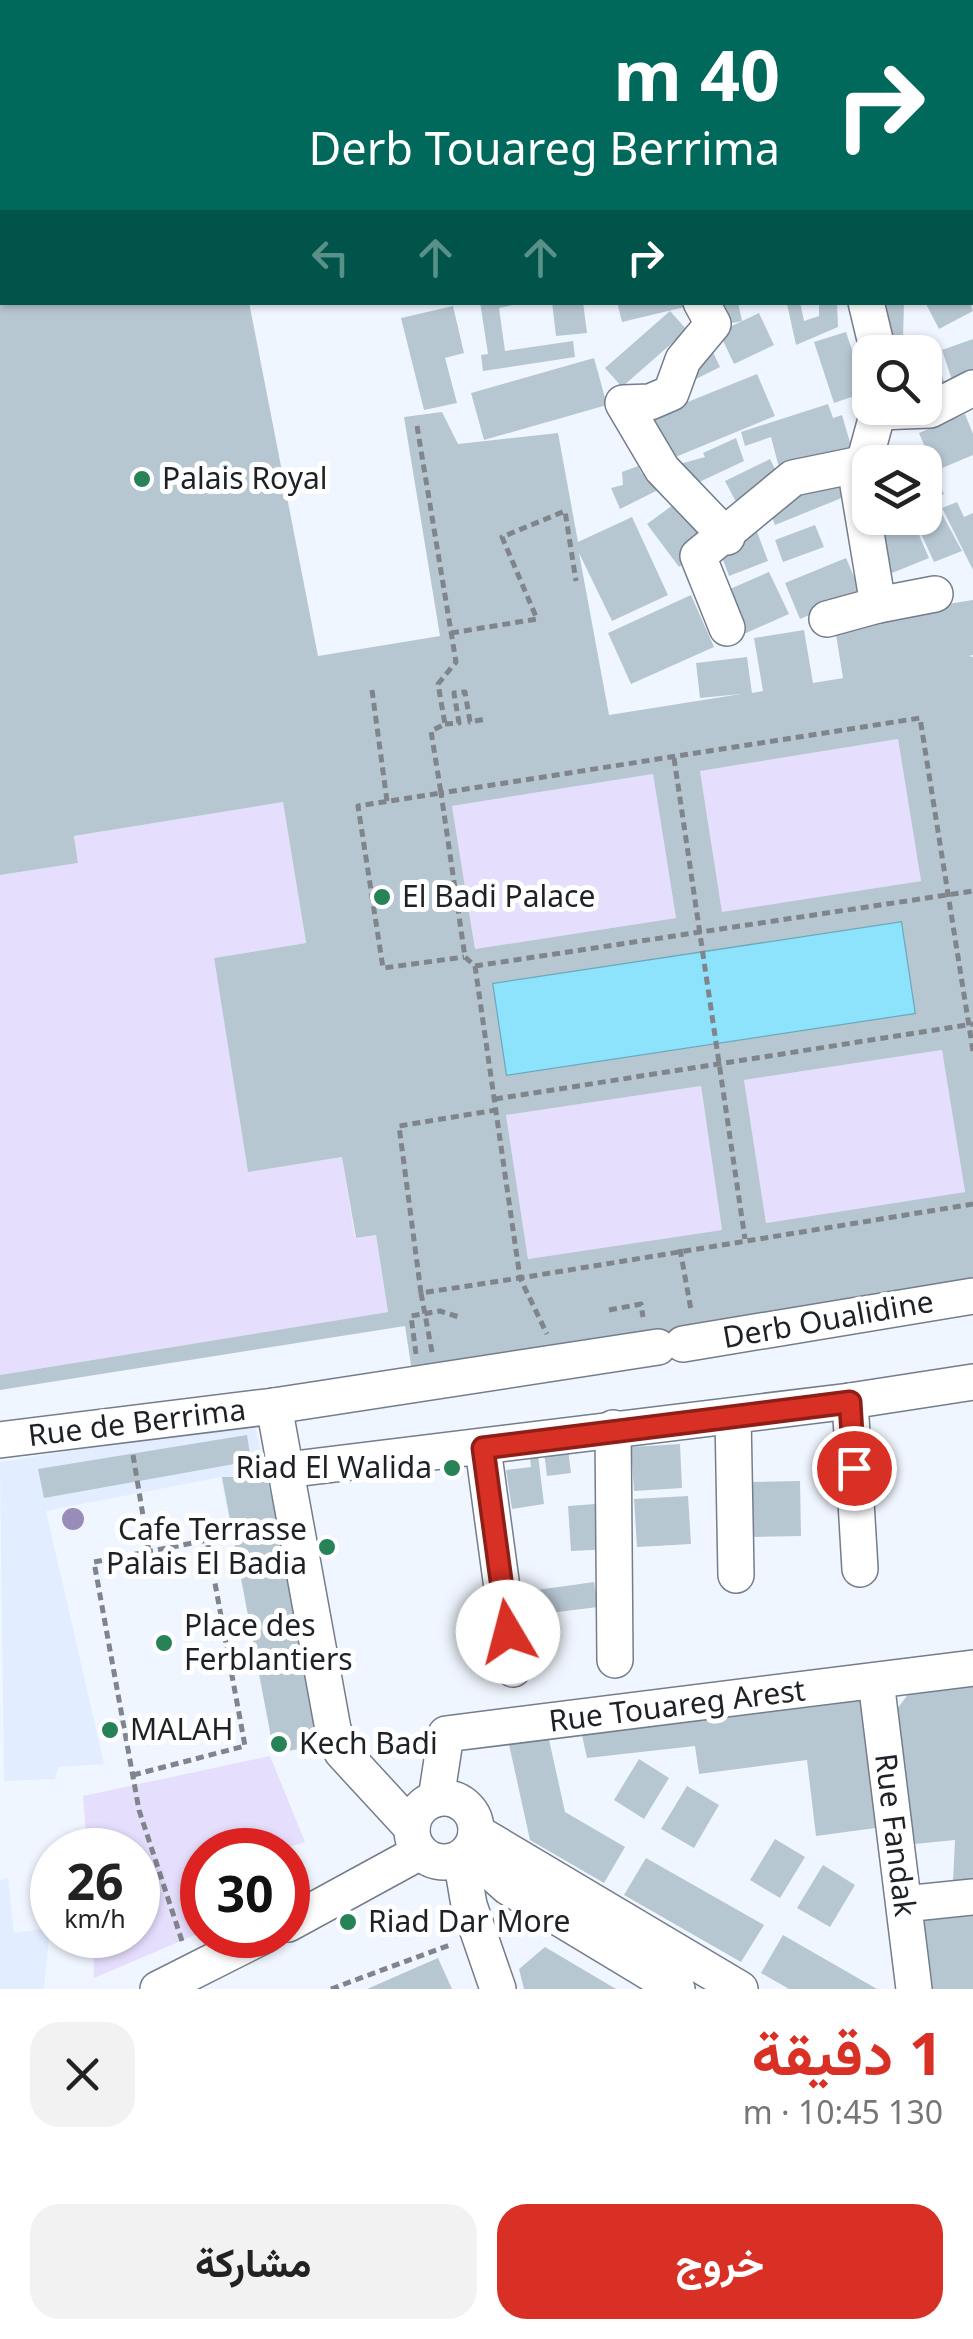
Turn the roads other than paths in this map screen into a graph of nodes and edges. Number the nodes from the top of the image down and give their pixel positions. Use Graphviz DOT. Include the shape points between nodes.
graph roads {
  1 [pos="703,305"];
  2 [pos="867,305"];
  3 [pos="874,335"];
  4 [pos="973,388"];
  5 [pos="942,404"];
  6 [pos="852,466"];
  7 [pos="866,535"];
  8 [pos="727,537"];
  9 [pos="934,594"];
  10 [pos="878,606"];
  11 [pos="827,619"];
  12 [pos="727,628"];
  13 [pos="973,1296"];
  14 [pos="973,1382"];
  15 [pos="850,1402"];
  16 [pos="274,1406"];
  17 [pos="733,1416"];
  18 [pos="613,1428"];
  19 [pos="0,1440"];
  20 [pos="483,1448"];
  21 [pos="286,1470"];
  22 [pos="860,1569"];
  23 [pos="736,1575"];
  24 [pos="615,1660"];
  25 [pos="973,1668"];
  26 [pos="513,1669"];
  27 [pos="876,1681"];
  28 [pos="436,1799"];
  29 [pos="447,1847"];
  30 [pos="973,1897"];
  31 [pos="904,1904"];
  32 [pos="310,1913"];
  33 [pos="220,1958"];
  34 [pos="158,1989"];
  35 [pos="498,1989"];
  36 [pos="676,1989"];
  37 [pos="740,1989"];
  38 [pos="914,1989"];
  1 -- 8 [label="street" via="713,324 683,360 672,393 623,403 662,468"];
  2 -- 3 [label="street"];
  4 -- 5 [label="street"];
  6 -- 8 [label="street" via="793,478"];
  7 -- 10 [label="street"];
  8 -- 12 [label="street" via="698,556"];
  9 -- 10 [label="street"];
  10 -- 11 [label="street"];
  13 -- 16 [label="street, Derb Oualidine" via="669,1331"];
  14 -- 15 [label="street"];
  15 -- 17 [label="street"];
  15 -- 22 [label="street"];
  16 -- 19 [label="street, Rue de Berrima"];
  16 -- 21 [label="street"];
  17 -- 18 [label="street"];
  17 -- 23 [label="street"];
  18 -- 20 [label="street"];
  18 -- 24 [label="street"];
  20 -- 21 [label="street"];
  20 -- 26 [label="street"];
  21 -- 29 [label="street" via="324,1691 342,1752"];
  25 -- 27 [label="street, Rue Touareg Arest"];
  27 -- 28 [label="street, Rue Touareg Arest" via="446,1734"];
  27 -- 31 [label="street, Rue Fandak"];
  28 -- 29 [label="street" via="420,1808"];
  28 -- 29 [label="street" via="464,1805"];
  29 -- 32 [label="street"];
  29 -- 35 [label="street"];
  29 -- 36 [label="street"];
  29 -- 37 [label="street"];
  30 -- 31 [label="street"];
  31 -- 38 [label="street, Rue Fandak"];
  33 -- 34 [label="street"];
}
